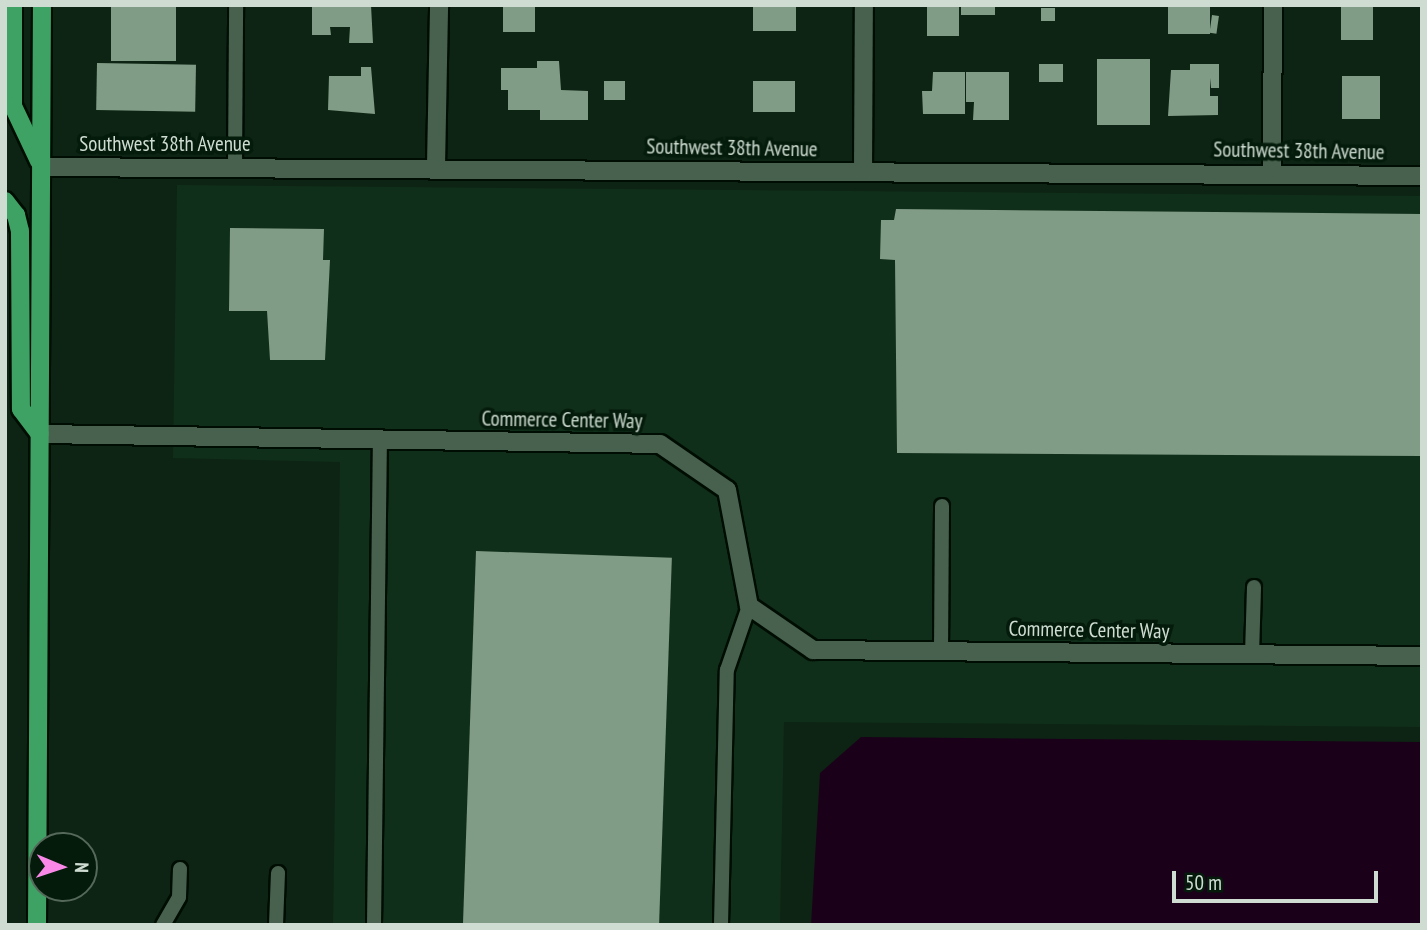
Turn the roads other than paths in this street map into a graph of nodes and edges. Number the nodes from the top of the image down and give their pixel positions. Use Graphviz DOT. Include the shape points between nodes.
graph roads {
  1 [pos="13,5"];
  2 [pos="42,5"];
  3 [pos="236,5"];
  4 [pos="439,5"];
  5 [pos="864,5"];
  6 [pos="1273,5"];
  7 [pos="235,166"];
  8 [pos="436,166"];
  9 [pos="42,167"];
  10 [pos="863,172"];
  11 [pos="1272,173"];
  12 [pos="1422,176"];
  13 [pos="5,201"];
  14 [pos="40,434"];
  15 [pos="380,440"];
  16 [pos="942,506"];
  17 [pos="1254,587"];
  18 [pos="749,606"];
  19 [pos="941,652"];
  20 [pos="1252,654"];
  21 [pos="1422,656"];
  22 [pos="180,869"];
  23 [pos="278,873"];
  24 [pos="37,925"];
  25 [pos="163,925"];
  26 [pos="276,925"];
  27 [pos="374,925"];
  28 [pos="721,925"];
  1 -- 9 [label="main road" via="13,106"];
  2 -- 9 [label="main road"];
  3 -- 7 [label="lane"];
  4 -- 8 [label="street"];
  5 -- 10 [label="street"];
  6 -- 11 [label="street"];
  7 -- 8 [label="street, Southwest 38th Avenue"];
  7 -- 9 [label="street, Southwest 38th Avenue"];
  8 -- 10 [label="street, Southwest 38th Avenue"];
  9 -- 14 [label="main road"];
  10 -- 11 [label="street, Southwest 38th Avenue"];
  11 -- 12 [label="street, Southwest 38th Avenue"];
  13 -- 14 [label="main road" via="20,231 20,401 27,420"];
  14 -- 15 [label="street, Commerce Center Way"];
  14 -- 24 [label="main road"];
  15 -- 18 [label="street, Commerce Center Way" via="660,444 727,490"];
  15 -- 27 [label="lane"];
  16 -- 19 [label="lane"];
  17 -- 20 [label="lane"];
  18 -- 19 [label="street, Commerce Center Way" via="813,650"];
  18 -- 28 [label="lane" via="727,670"];
  19 -- 20 [label="street, Commerce Center Way"];
  20 -- 21 [label="street, Commerce Center Way"];
  22 -- 25 [label="lane" via="180,897"];
  23 -- 26 [label="lane"];
}
